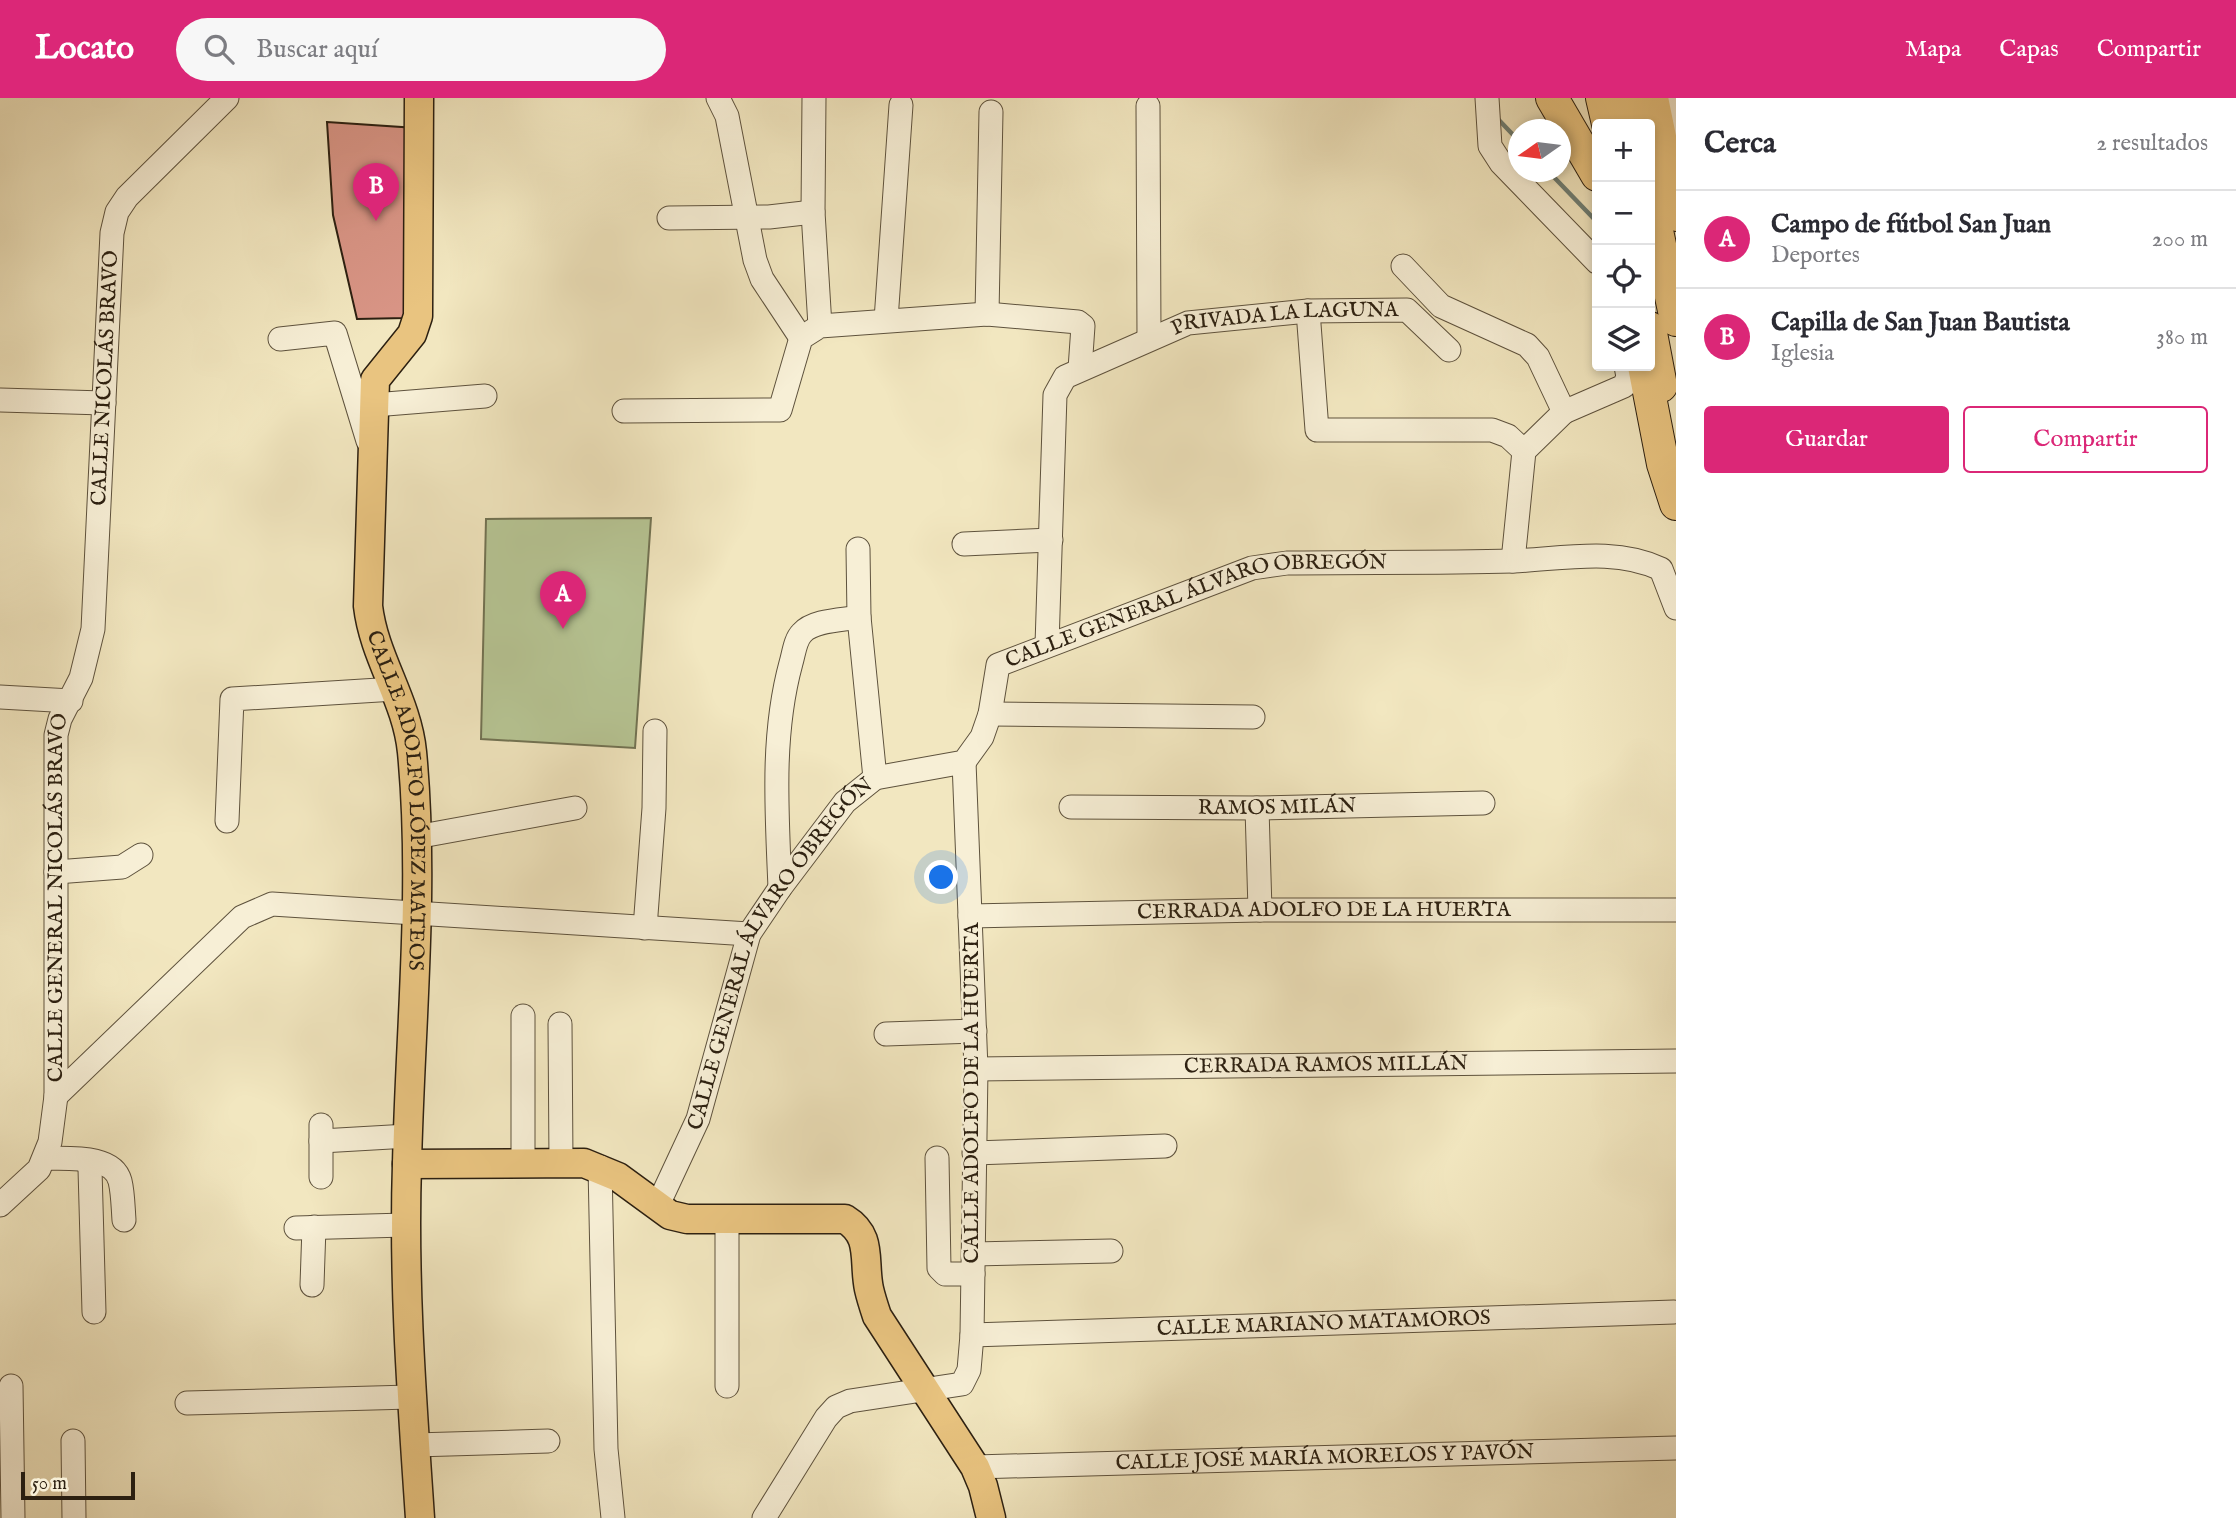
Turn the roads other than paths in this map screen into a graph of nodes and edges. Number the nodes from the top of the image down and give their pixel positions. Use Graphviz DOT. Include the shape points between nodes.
graph roads {
  1 [pos="227,98"];
  2 [pos="419,98"];
  3 [pos="718,98"];
  4 [pos="814,98"];
  5 [pos="1487,98"];
  6 [pos="1552,98"];
  7 [pos="1602,98"];
  8 [pos="1628,98"];
  9 [pos="1652,98"];
  10 [pos="1671,98"];
  11 [pos="901,105"];
  12 [pos="1148,106"];
  13 [pos="991,112"];
  14 [pos="1607,119"];
  15 [pos="1633,119"];
  16 [pos="1676,131"];
  17 [pos="1592,166"];
  18 [pos="1663,205"];
  19 [pos="813,212"];
  20 [pos="669,218"];
  21 [pos="747,218"];
  22 [pos="1592,257"];
  23 [pos="1403,266"];
  24 [pos="1308,311"];
  25 [pos="987,314"];
  26 [pos="886,320"];
  27 [pos="1676,320"];
  28 [pos="811,332"];
  29 [pos="1149,338"];
  30 [pos="280,339"];
  31 [pos="1449,350"];
  32 [pos="1655,354"];
  33 [pos="1080,369"];
  34 [pos="1627,371"];
  35 [pos="1645,371"];
  36 [pos="485,397"];
  37 [pos="0,400"];
  38 [pos="104,402"];
  39 [pos="374,405"];
  40 [pos="624,411"];
  41 [pos="1564,412"];
  42 [pos="1676,449"];
  43 [pos="1524,451"];
  44 [pos="372,457"];
  45 [pos="1676,504"];
  46 [pos="1051,540"];
  47 [pos="964,544"];
  48 [pos="858,549"];
  49 [pos="1513,561"];
  50 [pos="1676,608"];
  51 [pos="859,617"];
  52 [pos="1047,645"];
  53 [pos="396,689"];
  54 [pos="0,697"];
  55 [pos="71,701"];
  56 [pos="990,714"];
  57 [pos="1253,718"];
  58 [pos="655,731"];
  59 [pos="964,762"];
  60 [pos="875,778"];
  61 [pos="1483,803"];
  62 [pos="1071,807"];
  63 [pos="575,808"];
  64 [pos="1257,808"];
  65 [pos="227,821"];
  66 [pos="416,837"];
  67 [pos="141,855"];
  68 [pos="56,872"];
  69 [pos="780,888"];
  70 [pos="1260,910"];
  71 [pos="1676,910"];
  72 [pos="415,914"];
  73 [pos="970,916"];
  74 [pos="645,928"];
  75 [pos="749,934"];
  76 [pos="523,1016"];
  77 [pos="560,1024"];
  78 [pos="975,1031"];
  79 [pos="886,1034"];
  80 [pos="1676,1061"];
  81 [pos="976,1069"];
  82 [pos="56,1096"];
  83 [pos="1165,1146"];
  84 [pos="407,1150"];
  85 [pos="974,1153"];
  86 [pos="46,1158"];
  87 [pos="937,1158"];
  88 [pos="87,1161"];
  89 [pos="523,1162"];
  90 [pos="561,1162"];
  91 [pos="600,1167"];
  92 [pos="321,1177"];
  93 [pos="0,1205"];
  94 [pos="657,1207"];
  95 [pos="124,1220"];
  96 [pos="727,1220"];
  97 [pos="405,1225"];
  98 [pos="1111,1251"];
  99 [pos="973,1264"];
  100 [pos="312,1285"];
  101 [pos="94,1312"];
  102 [pos="1674,1312"];
  103 [pos="972,1335"];
  104 [pos="11,1386"];
  105 [pos="727,1386"];
  106 [pos="925,1390"];
  107 [pos="411,1398"];
  108 [pos="187,1403"];
  109 [pos="73,1441"];
  110 [pos="548,1441"];
  111 [pos="415,1445"];
  112 [pos="1676,1448"];
  113 [pos="975,1467"];
  114 [pos="13,1518"];
  115 [pos="74,1518"];
  116 [pos="420,1518"];
  117 [pos="613,1518"];
  118 [pos="764,1518"];
  119 [pos="991,1518"];
  1 -- 38 [label="street, CALLE NICOLÁS BRAVO" via="117,212 110,255"];
  2 -- 39 [label="main road, CALLE ADOLFO LÓPEZ MATEOS" via="418,316 412,334 375,380"];
  3 -- 21 [label="street" via="727,116"];
  4 -- 19 [label="street"];
  5 -- 22 [label="street" via="1490,146 1501,163"];
  6 -- 17 [label="highway"];
  7 -- 14 [label="highway"];
  8 -- 15 [label="highway"];
  9 -- 18 [label="highway"];
  10 -- 16 [label="street"];
  11 -- 26 [label="street"];
  12 -- 29 [label="street, PRIVADA LA LAGUNA"];
  13 -- 25 [label="street"];
  18 -- 27 [label="highway"];
  19 -- 21 [label="street"];
  19 -- 28 [label="street"];
  20 -- 21 [label="street"];
  21 -- 28 [label="street" via="762,279"];
  23 -- 41 [label="street" via="1441,306 1527,345 1538,357"];
  24 -- 29 [label="street, PRIVADA LA LAGUNA" via="1188,323"];
  24 -- 31 [label="street, PRIVADA LA LAGUNA" via="1406,310"];
  24 -- 43 [label="street" via="1317,429 1492,430 1508,436"];
  25 -- 26 [label="street"];
  25 -- 33 [label="street" via="1081,323"];
  26 -- 28 [label="street"];
  28 -- 40 [label="street" via="780,410"];
  29 -- 33 [label="street, PRIVADA LA LAGUNA"];
  30 -- 44 [label="street" via="335,333"];
  32 -- 42 [label="highway"];
  33 -- 46 [label="street, PRIVADA LA LAGUNA" via="1065,377 1055,395"];
  34 -- 41 [label="street" via="1624,386"];
  35 -- 45 [label="highway" via="1663,464"];
  36 -- 39 [label="street"];
  37 -- 38 [label="street"];
  38 -- 55 [label="street, CALLE NICOLÁS BRAVO" via="93,629 82,678"];
  39 -- 44 [label="main road, CALLE ADOLFO LÓPEZ MATEOS"];
  41 -- 43 [label="street"];
  43 -- 49 [label="street"];
  44 -- 53 [label="main road, CALLE ADOLFO LÓPEZ MATEOS" via="370,629"];
  46 -- 47 [label="street"];
  46 -- 52 [label="street, PRIVADA LA LAGUNA"];
  48 -- 51 [label="street"];
  49 -- 50 [label="street, CALLE GENERAL ÁLVARO OBREGÓN" via="1606,555 1645,561 1661,569"];
  49 -- 52 [label="street, CALLE GENERAL ÁLVARO OBREGÓN" via="1287,563 1252,568"];
  51 -- 60 [label="street"];
  51 -- 69 [label="street" via="808,627 796,644 782,695 776,775"];
  52 -- 56 [label="street, CALLE GENERAL ÁLVARO OBREGÓN" via="998,666"];
  53 -- 65 [label="street" via="232,699"];
  53 -- 66 [label="main road, CALLE ADOLFO LÓPEZ MATEOS" via="412,750"];
  54 -- 55 [label="street"];
  55 -- 68 [label="street, CALLE GENERAL NICOLÁS BRAVO" via="56,735"];
  56 -- 57 [label="street"];
  56 -- 59 [label="street, CALLE GENERAL ÁLVARO OBREGÓN" via="982,737"];
  58 -- 74 [label="street"];
  59 -- 60 [label="street, CALLE GENERAL ÁLVARO OBREGÓN"];
  59 -- 73 [label="street, CALLE ADOLFO DE LA HUERTA"];
  60 -- 69 [label="street, CALLE GENERAL ÁLVARO OBREGÓN" via="845,802"];
  61 -- 64 [label="street, RAMOS MILÁN"];
  62 -- 64 [label="street, RAMOS MILÁN"];
  63 -- 66 [label="street"];
  64 -- 70 [label="street"];
  66 -- 72 [label="main road, CALLE ADOLFO LÓPEZ MATEOS"];
  67 -- 68 [label="street" via="122,867"];
  68 -- 82 [label="street, CALLE GENERAL NICOLÁS BRAVO"];
  69 -- 75 [label="street, CALLE GENERAL ÁLVARO OBREGÓN"];
  70 -- 71 [label="street, CERRADA ADOLFO DE LA HUERTA"];
  70 -- 73 [label="street, CERRADA ADOLFO DE LA HUERTA"];
  72 -- 74 [label="street"];
  72 -- 82 [label="street" via="272,904 256,909 242,917"];
  72 -- 84 [label="main road, CALLE ADOLFO LÓPEZ MATEOS"];
  73 -- 78 [label="street, CALLE ADOLFO DE LA HUERTA"];
  74 -- 75 [label="street"];
  75 -- 94 [label="street, CALLE GENERAL ÁLVARO OBREGÓN" via="698,1119"];
  76 -- 89 [label="street"];
  77 -- 90 [label="street"];
  78 -- 79 [label="street"];
  78 -- 81 [label="street, CALLE ADOLFO DE LA HUERTA"];
  80 -- 81 [label="street, CERRADA RAMOS MILLÁN"];
  81 -- 85 [label="street, CALLE ADOLFO DE LA HUERTA"];
  82 -- 86 [label="street, CALLE GENERAL NICOLÁS BRAVO"];
  83 -- 85 [label="street"];
  84 -- 89 [label="main road"];
  84 -- 92 [label="street" via="321,1133"];
  84 -- 97 [label="main road, CALLE ADOLFO LÓPEZ MATEOS"];
  85 -- 99 [label="street, CALLE ADOLFO DE LA HUERTA"];
  86 -- 88 [label="street"];
  86 -- 93 [label="street"];
  87 -- 99 [label="street" via="939,1268 945,1274"];
  88 -- 95 [label="street" via="115,1170"];
  88 -- 101 [label="street"];
  89 -- 90 [label="main road"];
  90 -- 91 [label="main road"];
  91 -- 94 [label="main road"];
  91 -- 117 [label="street" via="606,1450"];
  94 -- 96 [label="main road" via="687,1219"];
  96 -- 105 [label="street"];
  96 -- 106 [label="main road" via="845,1219 858,1227 866,1241 869,1287 877,1316"];
  97 -- 100 [label="street" via="305,1228"];
  97 -- 107 [label="main road, CALLE ADOLFO LÓPEZ MATEOS"];
  98 -- 99 [label="street"];
  99 -- 103 [label="street, CALLE ADOLFO DE LA HUERTA"];
  102 -- 103 [label="street, CALLE MARIANO MATAMOROS"];
  103 -- 106 [label="street, CALLE ADOLFO DE LA HUERTA" via="967,1378 962,1384"];
  104 -- 114 [label="street"];
  106 -- 113 [label="main road"];
  106 -- 118 [label="street" via="836,1407"];
  107 -- 108 [label="street"];
  107 -- 111 [label="main road, CALLE ADOLFO LÓPEZ MATEOS"];
  109 -- 115 [label="street"];
  110 -- 111 [label="street"];
  111 -- 116 [label="main road, CALLE ADOLFO LÓPEZ MATEOS"];
  112 -- 113 [label="street, CALLE JOSÉ MARÍA MORELOS Y PAVÓN"];
  113 -- 119 [label="main road"];
}
